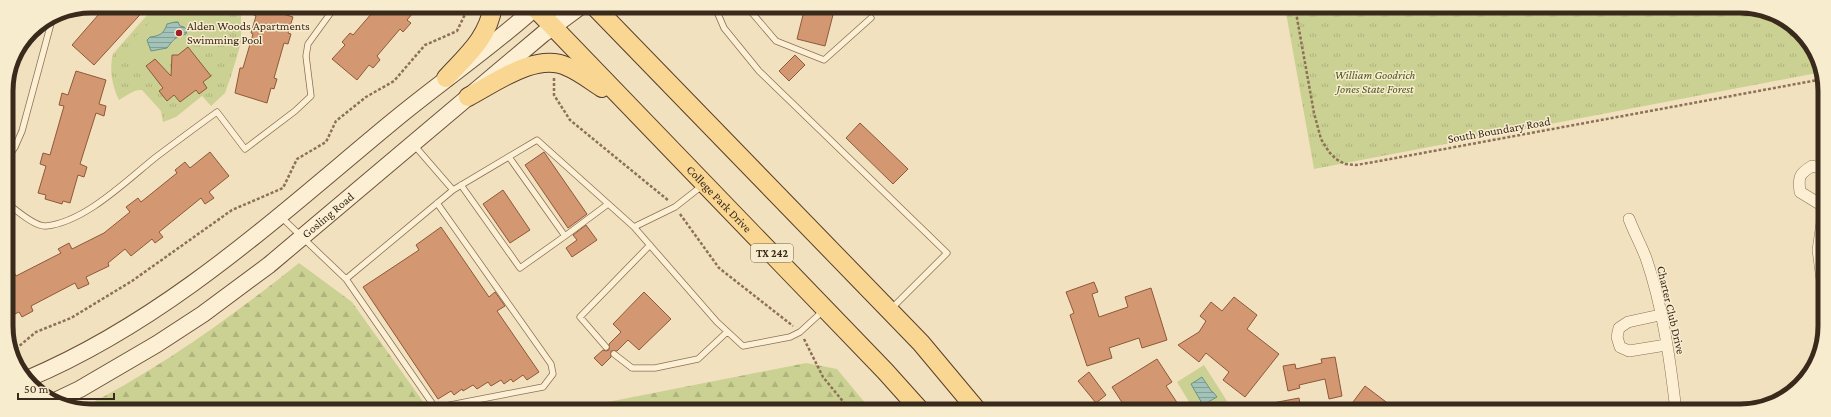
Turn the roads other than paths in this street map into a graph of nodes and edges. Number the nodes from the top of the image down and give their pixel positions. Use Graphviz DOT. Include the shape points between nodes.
graph roads {
  1 [pos="330,13"];
  2 [pos="492,13"];
  3 [pos="527,13"];
  4 [pos="541,13"];
  5 [pos="572,13"];
  6 [pos="601,13"];
  7 [pos="718,13"];
  8 [pos="752,13"];
  9 [pos="871,18"];
  10 [pos="51,24"];
  11 [pos="554,27"];
  12 [pos="446,78"];
  13 [pos="468,98"];
  14 [pos="628,104"];
  15 [pos="413,143"];
  16 [pos="13,148"];
  17 [pos="509,157"];
  18 [pos="1818,168"];
  19 [pos="705,184"];
  20 [pos="461,185"];
  21 [pos="452,190"];
  22 [pos="438,203"];
  23 [pos="1818,203"];
  24 [pos="608,204"];
  25 [pos="13,207"];
  26 [pos="280,216"];
  27 [pos="1629,219"];
  28 [pos="634,227"];
  29 [pos="565,236"];
  30 [pos="302,237"];
  31 [pos="650,245"];
  32 [pos="346,279"];
  33 [pos="825,308"];
  34 [pos="890,311"];
  35 [pos="1660,315"];
  36 [pos="727,332"];
  37 [pos="1666,344"];
  38 [pos="606,346"];
  39 [pos="614,354"];
  40 [pos="33,378"];
  41 [pos="61,398"];
  42 [pos="433,404"];
  43 [pos="455,404"];
  44 [pos="915,404"];
  45 [pos="972,404"];
  46 [pos="1675,404"];
  1 -- 25 [label="lane" via="308,44 306,56 311,96 245,149 217,112 106,196 69,220 44,226 30,220"];
  2 -- 12 [label="main road" via="483,37"];
  3 -- 12 [label="main road"];
  4 -- 11 [label="main road, College Park Drive / TX 242"];
  5 -- 11 [label="main road, Gosling Road"];
  6 -- 34 [label="main road"];
  7 -- 34 [label="lane" via="724,28 758,71 947,253"];
  8 -- 9 [label="lane" via="776,41 824,60"];
  10 -- 16 [label="lane" via="22,132"];
  11 -- 13 [label="main road, Gosling Road"];
  11 -- 14 [label="main road, College Park Drive / TX 242"];
  12 -- 26 [label="main road"];
  13 -- 14 [label="main road" via="520,69 539,63 555,62 568,66"];
  13 -- 15 [label="main road, Gosling Road"];
  14 -- 19 [label="main road, College Park Drive / TX 242"];
  15 -- 21 [label="lane"];
  15 -- 30 [label="main road, Gosling Road"];
  17 -- 20 [label="lane"];
  17 -- 24 [label="lane" via="537,140"];
  17 -- 29 [label="lane"];
  18 -- 23 [label="street" via="1812,166 1803,172 1798,180 1800,192"];
  19 -- 28 [label="lane" via="676,206"];
  19 -- 33 [label="main road, College Park Drive / TX 242"];
  20 -- 21 [label="lane"];
  20 -- 29 [label="lane" via="520,268"];
  21 -- 22 [label="lane"];
  22 -- 32 [label="lane"];
  22 -- 43 [label="lane" via="551,364 552,374 543,387"];
  24 -- 28 [label="lane"];
  24 -- 29 [label="lane"];
  26 -- 30 [label="lane"];
  26 -- 40 [label="main road" via="192,285 66,363"];
  27 -- 35 [label="street, Charter Club Drive" via="1656,292"];
  28 -- 31 [label="lane"];
  30 -- 32 [label="lane"];
  30 -- 41 [label="main road, Gosling Road" via="203,314 116,368"];
  31 -- 36 [label="lane"];
  31 -- 38 [label="lane" via="580,317"];
  32 -- 42 [label="lane"];
  33 -- 36 [label="lane" via="800,332 790,337 743,346"];
  33 -- 44 [label="main road, College Park Drive / TX 242"];
  34 -- 45 [label="main road" via="921,343"];
  35 -- 37 [label="street, Charter Club Drive"];
  35 -- 37 [label="street" via="1628,322 1619,328 1617,337 1620,347 1629,351"];
  36 -- 39 [label="lane" via="698,359 655,368 632,368"];
  37 -- 46 [label="street, Charter Club Drive"];
}
